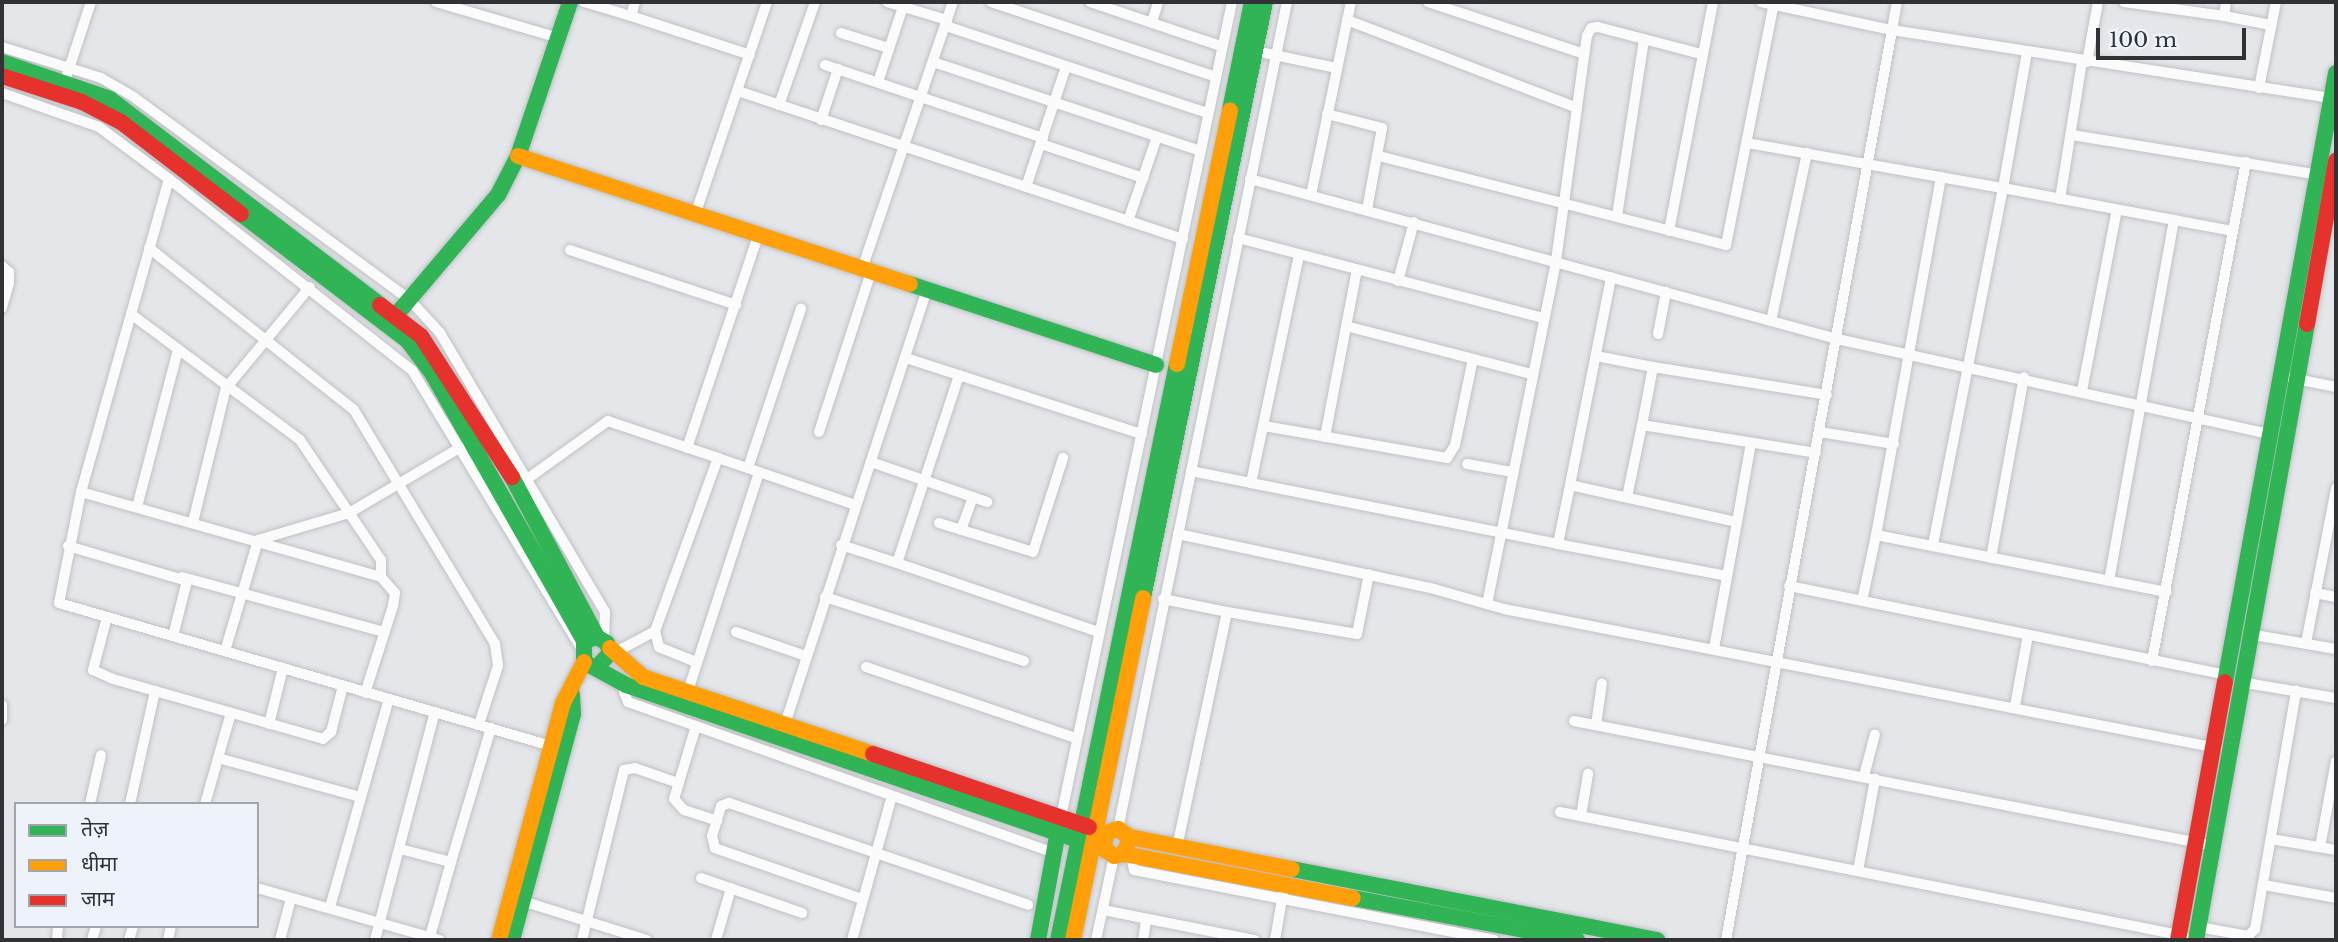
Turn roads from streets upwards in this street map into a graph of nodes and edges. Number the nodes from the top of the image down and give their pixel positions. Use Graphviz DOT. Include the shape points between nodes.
graph roads {
  1 [pos="91,2"];
  2 [pos="436,2"];
  3 [pos="570,2"];
  4 [pos="584,2"];
  5 [pos="635,2"];
  6 [pos="815,2"];
  7 [pos="887,2"];
  8 [pos="953,2"];
  9 [pos="991,2"];
  10 [pos="1090,2"];
  11 [pos="1158,2"];
  12 [pos="1232,2"];
  13 [pos="1252,2"];
  14 [pos="1265,2"];
  15 [pos="1287,2"];
  16 [pos="1351,2"];
  17 [pos="1428,2"];
  18 [pos="1713,2"];
  19 [pos="1761,2"];
  20 [pos="1824,2"];
  21 [pos="1897,2"];
  22 [pos="2098,2"];
  23 [pos="2124,2"];
  24 [pos="2226,2"];
  25 [pos="2276,2"];
  26 [pos="763,3"];
  27 [pos="1774,3"];
  28 [pos="1105,4"];
  29 [pos="903,7"];
  30 [pos="1821,15"];
  31 [pos="631,16"];
  32 [pos="2224,16"];
  33 [pos="1347,20"];
  34 [pos="1152,22"];
  35 [pos="946,23"];
  36 [pos="2272,25"];
  37 [pos="1892,30"];
  38 [pos="841,33"];
  39 [pos="1252,33"];
  40 [pos="559,37"];
  41 [pos="1644,40"];
  42 [pos="1221,46"];
  43 [pos="2,47"];
  44 [pos="889,48"];
  45 [pos="1255,51"];
  46 [pos="2027,52"];
  47 [pos="1584,54"];
  48 [pos="1701,54"];
  49 [pos="750,55"];
  50 [pos="1275,55"];
  51 [pos="2,62"];
  52 [pos="933,62"];
  53 [pos="2085,62"];
  54 [pos="825,65"];
  55 [pos="1066,68"];
  56 [pos="1337,68"];
  57 [pos="838,69"];
  58 [pos="67,74"];
  59 [pos="2336,74"];
  60 [pos="2,76"];
  61 [pos="1216,77"];
  62 [pos="878,82"];
  63 [pos="2259,88"];
  64 [pos="738,91"];
  65 [pos="2,93"];
  66 [pos="920,97"];
  67 [pos="2334,99"];
  68 [pos="1054,103"];
  69 [pos="779,105"];
  70 [pos="1577,108"];
  71 [pos="1327,114"];
  72 [pos="1206,118"];
  73 [pos="821,120"];
  74 [pos="2072,135"];
  75 [pos="1157,137"];
  76 [pos="1229,139"];
  77 [pos="1042,141"];
  78 [pos="1747,143"];
  79 [pos="903,148"];
  80 [pos="182,150"];
  81 [pos="1198,150"];
  82 [pos="1807,153"];
  83 [pos="518,156"];
  84 [pos="1379,156"];
  85 [pos="2336,161"];
  86 [pos="2246,162"];
  87 [pos="1869,164"];
  88 [pos="2318,175"];
  89 [pos="1941,177"];
  90 [pos="1143,178"];
  91 [pos="169,179"];
  92 [pos="1250,179"];
  93 [pos="1026,187"];
  94 [pos="2003,188"];
  95 [pos="1311,195"];
  96 [pos="2060,199"];
  97 [pos="1564,202"];
  98 [pos="1367,210"];
  99 [pos="2117,210"];
  100 [pos="696,212"];
  101 [pos="1618,216"];
  102 [pos="2175,220"];
  103 [pos="1128,221"];
  104 [pos="1414,222"];
  105 [pos="1669,231"];
  106 [pos="2232,231"];
  107 [pos="759,233"];
  108 [pos="1183,239"];
  109 [pos="1238,239"];
  110 [pos="149,248"];
  111 [pos="570,250"];
  112 [pos="1299,255"];
  113 [pos="1556,261"];
  114 [pos="2,266"];
  115 [pos="868,267"];
  116 [pos="1357,270"];
  117 [pos="1611,277"];
  118 [pos="1398,281"];
  119 [pos="310,287"];
  120 [pos="928,287"];
  121 [pos="346,292"];
  122 [pos="1666,292"];
  123 [pos="410,300"];
  124 [pos="736,305"];
  125 [pos="336,306"];
  126 [pos="2,308"];
  127 [pos="801,309"];
  128 [pos="131,314"];
  129 [pos="1543,318"];
  130 [pos="394,319"];
  131 [pos="1771,321"];
  132 [pos="1346,326"];
  133 [pos="1658,334"];
  134 [pos="1837,339"];
  135 [pos="268,341"];
  136 [pos="178,350"];
  137 [pos="1911,353"];
  138 [pos="1596,356"];
  139 [pos="905,358"];
  140 [pos="1473,359"];
  141 [pos="1969,364"];
  142 [pos="1156,365"];
  143 [pos="1653,367"];
  144 [pos="1531,374"];
  145 [pos="958,375"];
  146 [pos="2024,377"];
  147 [pos="2288,378"];
  148 [pos="2336,387"];
  149 [pos="226,388"];
  150 [pos="2082,391"];
  151 [pos="1827,395"];
  152 [pos="2139,405"];
  153 [pos="2197,418"];
  154 [pos="1642,425"];
  155 [pos="1264,426"];
  156 [pos="819,432"];
  157 [pos="1820,432"];
  158 [pos="1142,433"];
  159 [pos="2270,434"];
  160 [pos="1325,437"];
  161 [pos="1751,443"];
  162 [pos="1894,444"];
  163 [pos="461,447"];
  164 [pos="687,448"];
  165 [pos="1816,453"];
  166 [pos="718,458"];
  167 [pos="1063,458"];
  168 [pos="871,462"];
  169 [pos="1467,464"];
  170 [pos="748,468"];
  171 [pos="1191,471"];
  172 [pos="759,472"];
  173 [pos="1513,472"];
  174 [pos="924,480"];
  175 [pos="522,483"];
  176 [pos="1251,483"];
  177 [pos="400,484"];
  178 [pos="1570,485"];
  179 [pos="2336,488"];
  180 [pos="81,492"];
  181 [pos="973,497"];
  182 [pos="1627,497"];
  183 [pos="987,502"];
  184 [pos="855,505"];
  185 [pos="2334,506"];
  186 [pos="137,507"];
  187 [pos="349,513"];
  188 [pos="194,522"];
  189 [pos="1737,522"];
  190 [pos="939,523"];
  191 [pos="961,530"];
  192 [pos="1178,534"];
  193 [pos="1502,534"];
  194 [pos="1876,535"];
  195 [pos="258,540"];
  196 [pos="1558,544"];
  197 [pos="841,545"];
  198 [pos="68,546"];
  199 [pos="1933,546"];
  200 [pos="1991,558"];
  201 [pos="897,563"];
  202 [pos="1369,574"];
  203 [pos="1727,576"];
  204 [pos="182,577"];
  205 [pos="381,577"];
  206 [pos="2109,581"];
  207 [pos="1789,586"];
  208 [pos="2166,592"];
  209 [pos="2315,593"];
  210 [pos="242,594"];
  211 [pos="825,597"];
  212 [pos="2336,597"];
  213 [pos="1163,599"];
  214 [pos="1862,601"];
  215 [pos="1487,604"];
  216 [pos="1227,612"];
  217 [pos="107,617"];
  218 [pos="655,631"];
  219 [pos="385,632"];
  220 [pos="736,632"];
  221 [pos="1099,632"];
  222 [pos="2249,634"];
  223 [pos="2028,635"];
  224 [pos="173,636"];
  225 [pos="2306,643"];
  226 [pos="1714,648"];
  227 [pos="2336,649"];
  228 [pos="225,651"];
  229 [pos="598,652"];
  230 [pos="806,656"];
  231 [pos="1024,661"];
  232 [pos="1777,661"];
  233 [pos="2152,661"];
  234 [pos="696,662"];
  235 [pos="866,667"];
  236 [pos="283,668"];
  237 [pos="2233,679"];
  238 [pos="1602,683"];
  239 [pos="626,685"];
  240 [pos="343,687"];
  241 [pos="573,689"];
  242 [pos="155,691"];
  243 [pos="688,691"];
  244 [pos="2297,691"];
  245 [pos="365,692"];
  246 [pos="2336,698"];
  247 [pos="389,699"];
  248 [pos="2,705"];
  249 [pos="2015,706"];
  250 [pos="435,712"];
  251 [pos="231,713"];
  252 [pos="2,720"];
  253 [pos="1574,721"];
  254 [pos="269,724"];
  255 [pos="785,724"];
  256 [pos="1596,725"];
  257 [pos="485,726"];
  258 [pos="696,726"];
  259 [pos="1875,734"];
  260 [pos="1076,738"];
  261 [pos="558,748"];
  262 [pos="2221,749"];
  263 [pos="101,755"];
  264 [pos="1760,755"];
  265 [pos="218,758"];
  266 [pos="2336,761"];
  267 [pos="1588,774"];
  268 [pos="1870,778"];
  269 [pos="678,783"];
  270 [pos="892,796"];
  271 [pos="361,797"];
  272 [pos="90,802"];
  273 [pos="130,802"];
  274 [pos="206,802"];
  275 [pos="1560,812"];
  276 [pos="1581,816"];
  277 [pos="1061,817"];
  278 [pos="717,821"];
  279 [pos="1057,834"];
  280 [pos="2271,839"];
  281 [pos="1106,841"];
  282 [pos="2196,843"];
  283 [pos="2214,846"];
  284 [pos="1177,847"];
  285 [pos="2320,847"];
  286 [pos="1742,848"];
  287 [pos="400,849"];
  288 [pos="2336,850"];
  289 [pos="874,852"];
  290 [pos="1054,853"];
  291 [pos="451,862"];
  292 [pos="1858,872"];
  293 [pos="701,878"];
  294 [pos="2264,885"];
  295 [pos="730,888"];
  296 [pos="259,889"];
  297 [pos="1283,892"];
  298 [pos="291,898"];
  299 [pos="2336,898"];
  300 [pos="862,899"];
  301 [pos="517,900"];
  302 [pos="1028,905"];
  303 [pos="330,907"];
  304 [pos="1103,910"];
  305 [pos="802,912"];
  306 [pos="1146,920"];
  307 [pos="587,921"];
  308 [pos="381,922"];
  309 [pos="1512,927"];
  310 [pos="1451,929"];
  311 [pos="2197,936"];
  312 [pos="2178,938"];
  313 [pos="433,939"];
  314 [pos="641,939"];
  315 [pos="280,940"];
  316 [pos="375,940"];
  317 [pos="499,940"];
  318 [pos="513,940"];
  319 [pos="582,940"];
  320 [pos="716,940"];
  321 [pos="852,940"];
  322 [pos="1038,940"];
  323 [pos="1058,940"];
  324 [pos="1073,940"];
  325 [pos="1096,940"];
  326 [pos="1143,940"];
  327 [pos="1255,940"];
  328 [pos="1275,940"];
  329 [pos="1494,940"];
  330 [pos="1577,940"];
  331 [pos="1657,940"];
  332 [pos="1726,940"];
  1 -- 58 [label="street"];
  2 -- 40 [label="street"];
  3 -- 40 [label="street"];
  4 -- 31 [label="street"];
  5 -- 31 [label="street"];
  6 -- 69 [label="street"];
  7 -- 29 [label="street"];
  8 -- 35 [label="street"];
  9 -- 61 [label="street"];
  10 -- 28 [label="street"];
  11 -- 34 [label="street"];
  12 -- 42 [label="street"];
  13 -- 39 [label="street"];
  14 -- 39 [label="street"];
  15 -- 50 [label="street"];
  16 -- 33 [label="street"];
  17 -- 47 [label="street"];
  18 -- 48 [label="street"];
  19 -- 27 [label="street"];
  20 -- 30 [label="street"];
  21 -- 37 [label="street"];
  22 -- 53 [label="street"];
  23 -- 32 [label="street"];
  24 -- 32 [label="street"];
  25 -- 36 [label="street"];
  26 -- 49 [label="street"];
  27 -- 30 [label="street"];
  27 -- 78 [label="street"];
  28 -- 34 [label="street"];
  29 -- 35 [label="street"];
  29 -- 44 [label="street"];
  30 -- 37 [label="street"];
  31 -- 49 [label="street"];
  32 -- 36 [label="street"];
  33 -- 56 [label="street"];
  33 -- 70 [label="street"];
  34 -- 42 [label="street"];
  35 -- 52 [label="street"];
  35 -- 55 [label="street"];
  36 -- 63 [label="street"];
  37 -- 46 [label="street"];
  37 -- 87 [label="street"];
  38 -- 44 [label="street"];
  39 -- 45 [label="street"];
  39 -- 76 [label="street"];
  40 -- 83 [label="street"];
  41 -- 47 [label="street" via="1591,28"];
  41 -- 48 [label="street"];
  41 -- 101 [label="street"];
  42 -- 61 [label="street"];
  43 -- 58 [label="street"];
  44 -- 62 [label="street"];
  45 -- 50 [label="street"];
  45 -- 76 [label="street"];
  46 -- 53 [label="street"];
  46 -- 94 [label="street"];
  47 -- 70 [label="street"];
  48 -- 105 [label="street"];
  49 -- 64 [label="street"];
  50 -- 56 [label="street"];
  50 -- 92 [label="street"];
  51 -- 58 [label="street"];
  52 -- 66 [label="street"];
  52 -- 68 [label="street"];
  53 -- 63 [label="street"];
  53 -- 74 [label="street"];
  54 -- 57 [label="street"];
  55 -- 68 [label="street"];
  55 -- 72 [label="street"];
  56 -- 71 [label="street"];
  57 -- 62 [label="street"];
  57 -- 73 [label="street"];
  58 -- 80 [label="street"];
  59 -- 67 [label="street"];
  60 -- 80 [label="street" via="101,110"];
  61 -- 72 [label="street"];
  62 -- 66 [label="street"];
  63 -- 67 [label="street"];
  64 -- 69 [label="street"];
  64 -- 100 [label="street"];
  65 -- 91 [label="street" via="99,127"];
  66 -- 77 [label="street"];
  66 -- 79 [label="street"];
  67 -- 88 [label="street"];
  68 -- 75 [label="street"];
  68 -- 77 [label="street"];
  69 -- 73 [label="street"];
  70 -- 97 [label="street"];
  71 -- 84 [label="street" via="1382,128"];
  71 -- 95 [label="street"];
  72 -- 76 [label="street"];
  72 -- 81 [label="street"];
  73 -- 79 [label="street"];
  74 -- 86 [label="street"];
  74 -- 96 [label="street"];
  75 -- 81 [label="street"];
  75 -- 90 [label="street"];
  76 -- 281 [label="street" via="1183,369"];
  77 -- 90 [label="street"];
  77 -- 93 [label="street"];
  78 -- 82 [label="street"];
  78 -- 105 [label="street" via="1726,245"];
  79 -- 93 [label="street"];
  79 -- 115 [label="street"];
  80 -- 121 [label="street"];
  80 -- 123 [label="street"];
  80 -- 130 [label="street"];
  81 -- 108 [label="street"];
  82 -- 87 [label="street"];
  82 -- 131 [label="street"];
  83 -- 100 [label="street"];
  83 -- 123 [label="street" via="486,214"];
  84 -- 97 [label="street"];
  84 -- 98 [label="street"];
  85 -- 147 [label="street"];
  86 -- 88 [label="street"];
  86 -- 106 [label="street"];
  87 -- 89 [label="street"];
  87 -- 134 [label="street"];
  88 -- 147 [label="street"];
  89 -- 94 [label="street"];
  89 -- 137 [label="street"];
  90 -- 103 [label="street"];
  91 -- 110 [label="street"];
  91 -- 119 [label="street"];
  92 -- 95 [label="street"];
  92 -- 109 [label="street"];
  93 -- 103 [label="street"];
  94 -- 96 [label="street"];
  94 -- 141 [label="street"];
  95 -- 98 [label="street"];
  96 -- 99 [label="street"];
  97 -- 101 [label="street"];
  97 -- 113 [label="street"];
  98 -- 104 [label="street"];
  99 -- 102 [label="street"];
  99 -- 150 [label="street"];
  100 -- 107 [label="street"];
  101 -- 105 [label="street"];
  102 -- 106 [label="street"];
  102 -- 152 [label="street"];
  103 -- 108 [label="street"];
  104 -- 113 [label="street"];
  104 -- 118 [label="street"];
  106 -- 153 [label="street"];
  107 -- 115 [label="street"];
  107 -- 124 [label="street"];
  108 -- 142 [label="street"];
  109 -- 112 [label="street"];
  109 -- 171 [label="street"];
  110 -- 128 [label="street"];
  110 -- 135 [label="street"];
  111 -- 124 [label="street"];
  112 -- 116 [label="street"];
  112 -- 155 [label="street"];
  113 -- 117 [label="street"];
  113 -- 129 [label="street"];
  114 -- 126 [label="street" via="9,272"];
  115 -- 120 [label="street"];
  115 -- 156 [label="street"];
  116 -- 118 [label="street"];
  116 -- 132 [label="street"];
  117 -- 122 [label="street"];
  117 -- 138 [label="street"];
  118 -- 129 [label="street"];
  119 -- 125 [label="street"];
  119 -- 135 [label="street"];
  120 -- 139 [label="street"];
  120 -- 142 [label="street"];
  121 -- 125 [label="street"];
  121 -- 130 [label="street"];
  122 -- 131 [label="street"];
  122 -- 133 [label="street"];
  123 -- 130 [label="street"];
  123 -- 175 [label="street" via="440,333"];
  124 -- 164 [label="street"];
  125 -- 163 [label="street" via="412,370"];
  127 -- 170 [label="street"];
  128 -- 136 [label="street"];
  128 -- 180 [label="street"];
  129 -- 144 [label="street"];
  130 -- 175 [label="street" via="440,360"];
  130 -- 229 [label="street" via="432,373"];
  131 -- 134 [label="street"];
  132 -- 140 [label="street"];
  132 -- 160 [label="street"];
  134 -- 137 [label="street"];
  134 -- 151 [label="street"];
  135 -- 149 [label="street"];
  135 -- 177 [label="street" via="354,410"];
  136 -- 149 [label="street"];
  136 -- 186 [label="street"];
  137 -- 141 [label="street"];
  137 -- 162 [label="street"];
  138 -- 143 [label="street"];
  138 -- 178 [label="street"];
  139 -- 145 [label="street"];
  139 -- 168 [label="street"];
  140 -- 144 [label="street"];
  140 -- 160 [label="street" via="1455,445 1447,458"];
  141 -- 146 [label="street"];
  141 -- 199 [label="street"];
  142 -- 158 [label="street"];
  143 -- 151 [label="street"];
  143 -- 154 [label="street"];
  144 -- 173 [label="street"];
  145 -- 158 [label="street"];
  145 -- 174 [label="street"];
  146 -- 150 [label="street"];
  146 -- 200 [label="street"];
  147 -- 148 [label="street"];
  147 -- 159 [label="street"];
  147 -- 222 [label="street"];
  149 -- 187 [label="street" via="300,440"];
  149 -- 188 [label="street"];
  150 -- 152 [label="street"];
  151 -- 157 [label="street"];
  152 -- 153 [label="street"];
  152 -- 206 [label="street"];
  153 -- 159 [label="street"];
  153 -- 208 [label="street"];
  154 -- 161 [label="street"];
  154 -- 182 [label="street"];
  155 -- 160 [label="street"];
  155 -- 176 [label="street"];
  157 -- 162 [label="street"];
  157 -- 165 [label="street"];
  158 -- 221 [label="street"];
  159 -- 237 [label="street"];
  161 -- 165 [label="street"];
  161 -- 189 [label="street"];
  162 -- 194 [label="street"];
  163 -- 177 [label="street"];
  163 -- 229 [label="street" via="562,623"];
  164 -- 166 [label="street"];
  164 -- 175 [label="street" via="608,421"];
  165 -- 207 [label="street"];
  166 -- 170 [label="street"];
  166 -- 218 [label="street"];
  167 -- 191 [label="street" via="1033,552"];
  168 -- 174 [label="street"];
  168 -- 184 [label="street"];
  169 -- 173 [label="street"];
  170 -- 172 [label="street"];
  171 -- 176 [label="street"];
  171 -- 192 [label="street"];
  172 -- 184 [label="street"];
  172 -- 234 [label="street"];
  173 -- 193 [label="street"];
  174 -- 181 [label="street"];
  174 -- 201 [label="street"];
  175 -- 229 [label="street"];
  176 -- 193 [label="street"];
  177 -- 187 [label="street"];
  177 -- 257 [label="street" via="499,654"];
  178 -- 182 [label="street"];
  178 -- 196 [label="street"];
  179 -- 185 [label="street"];
  180 -- 186 [label="street"];
  180 -- 198 [label="street"];
  181 -- 183 [label="street"];
  181 -- 191 [label="street"];
  182 -- 189 [label="street"];
  184 -- 197 [label="street"];
  185 -- 209 [label="street"];
  186 -- 188 [label="street"];
  187 -- 195 [label="street"];
  187 -- 205 [label="street" via="381,560"];
  188 -- 195 [label="street"];
  189 -- 203 [label="street"];
  190 -- 191 [label="street"];
  192 -- 202 [label="street"];
  192 -- 213 [label="street"];
  193 -- 196 [label="street"];
  193 -- 215 [label="street"];
  194 -- 199 [label="street"];
  194 -- 214 [label="street"];
  195 -- 205 [label="street"];
  195 -- 210 [label="street"];
  196 -- 203 [label="street"];
  197 -- 201 [label="street"];
  197 -- 211 [label="street"];
  198 -- 204 [label="street"];
  198 -- 217 [label="street" via="59,603"];
  199 -- 200 [label="street"];
  200 -- 206 [label="street"];
  201 -- 221 [label="street"];
  202 -- 215 [label="street"];
  202 -- 216 [label="street" via="1357,634"];
  203 -- 226 [label="street"];
  204 -- 210 [label="street"];
  204 -- 224 [label="street" via="186,587"];
  205 -- 219 [label="street" via="395,593"];
  206 -- 208 [label="street"];
  207 -- 214 [label="street"];
  207 -- 232 [label="street"];
  208 -- 233 [label="street"];
  209 -- 212 [label="street"];
  209 -- 225 [label="street"];
  210 -- 219 [label="street"];
  210 -- 228 [label="street"];
  211 -- 230 [label="street"];
  211 -- 231 [label="street"];
  213 -- 216 [label="street"];
  213 -- 281 [label="street"];
  214 -- 223 [label="street"];
  215 -- 226 [label="street"];
  216 -- 284 [label="street"];
  217 -- 224 [label="street"];
  217 -- 242 [label="street" via="93,670"];
  218 -- 229 [label="street"];
  218 -- 234 [label="street" via="659,647"];
  219 -- 245 [label="street"];
  220 -- 230 [label="street"];
  221 -- 260 [label="street"];
  222 -- 225 [label="street"];
  222 -- 237 [label="street"];
  223 -- 233 [label="street"];
  223 -- 249 [label="street"];
  224 -- 228 [label="street"];
  225 -- 227 [label="street"];
  226 -- 232 [label="street"];
  228 -- 236 [label="street"];
  229 -- 239 [label="street"];
  229 -- 241 [label="street"];
  229 -- 241 [label="street" via="589,677"];
  229 -- 243 [label="street" via="643,677"];
  230 -- 255 [label="street"];
  232 -- 249 [label="street"];
  232 -- 264 [label="street"];
  233 -- 237 [label="street"];
  234 -- 243 [label="street"];
  235 -- 260 [label="street"];
  236 -- 240 [label="street"];
  236 -- 254 [label="street"];
  237 -- 244 [label="street"];
  237 -- 262 [label="street"];
  238 -- 256 [label="street"];
  239 -- 258 [label="street" via="628,702"];
  239 -- 279 [label="street"];
  240 -- 245 [label="street"];
  240 -- 254 [label="street" via="328,736 316,738"];
  241 -- 261 [label="street" via="564,703"];
  242 -- 251 [label="street"];
  242 -- 273 [label="street"];
  243 -- 255 [label="street"];
  244 -- 246 [label="street"];
  244 -- 280 [label="street"];
  245 -- 247 [label="street"];
  247 -- 250 [label="street"];
  247 -- 271 [label="street"];
  248 -- 252 [label="street"];
  249 -- 262 [label="street"];
  250 -- 257 [label="street"];
  250 -- 287 [label="street"];
  251 -- 254 [label="street"];
  251 -- 265 [label="street"];
  253 -- 256 [label="street"];
  255 -- 277 [label="street"];
  256 -- 264 [label="street"];
  257 -- 261 [label="street"];
  257 -- 291 [label="street"];
  258 -- 269 [label="street"];
  258 -- 270 [label="street"];
  259 -- 268 [label="street"];
  260 -- 277 [label="street"];
  261 -- 301 [label="street"];
  262 -- 282 [label="street"];
  262 -- 283 [label="street"];
  263 -- 272 [label="street"];
  264 -- 268 [label="street"];
  264 -- 286 [label="street"];
  265 -- 271 [label="street"];
  265 -- 274 [label="street"];
  266 -- 285 [label="street"];
  267 -- 276 [label="street"];
  268 -- 282 [label="street"];
  268 -- 292 [label="street"];
  269 -- 278 [label="street" via="676,806"];
  269 -- 307 [label="street" via="635,768 624,770"];
  270 -- 289 [label="street"];
  270 -- 290 [label="street"];
  271 -- 303 [label="street"];
  275 -- 276 [label="street"];
  276 -- 286 [label="street"];
  277 -- 279 [label="street"];
  277 -- 281 [label="street"];
  278 -- 289 [label="street" via="721,806 729,803"];
  278 -- 300 [label="street" via="715,848"];
  279 -- 281 [label="street"];
  279 -- 290 [label="street"];
  280 -- 285 [label="street"];
  280 -- 294 [label="street"];
  281 -- 284 [label="street"];
  281 -- 297 [label="street"];
  281 -- 304 [label="street"];
  281 -- 323 [label="street"];
  281 -- 324 [label="street"];
  282 -- 283 [label="street"];
  282 -- 312 [label="street"];
  283 -- 311 [label="street"];
  284 -- 309 [label="street"];
  285 -- 288 [label="street"];
  286 -- 292 [label="street"];
  286 -- 332 [label="street"];
  287 -- 291 [label="street"];
  287 -- 308 [label="street"];
  289 -- 300 [label="street"];
  289 -- 302 [label="street"];
  290 -- 322 [label="street"];
  291 -- 313 [label="street"];
  292 -- 312 [label="street"];
  293 -- 295 [label="street"];
  294 -- 299 [label="street"];
  294 -- 311 [label="street" via="2253,933"];
  295 -- 305 [label="street"];
  295 -- 320 [label="street"];
  296 -- 298 [label="street"];
  297 -- 310 [label="street"];
  297 -- 328 [label="street"];
  298 -- 303 [label="street"];
  298 -- 315 [label="street"];
  300 -- 321 [label="street"];
  301 -- 307 [label="street"];
  301 -- 317 [label="street"];
  301 -- 318 [label="street"];
  303 -- 308 [label="street"];
  304 -- 306 [label="street"];
  304 -- 325 [label="street"];
  306 -- 326 [label="street"];
  306 -- 327 [label="street"];
  307 -- 314 [label="street"];
  307 -- 319 [label="street"];
  308 -- 313 [label="street"];
  308 -- 316 [label="street"];
  309 -- 310 [label="street"];
  309 -- 330 [label="street"];
  309 -- 331 [label="street"];
  310 -- 329 [label="street"];
  311 -- 312 [label="street"];
}
